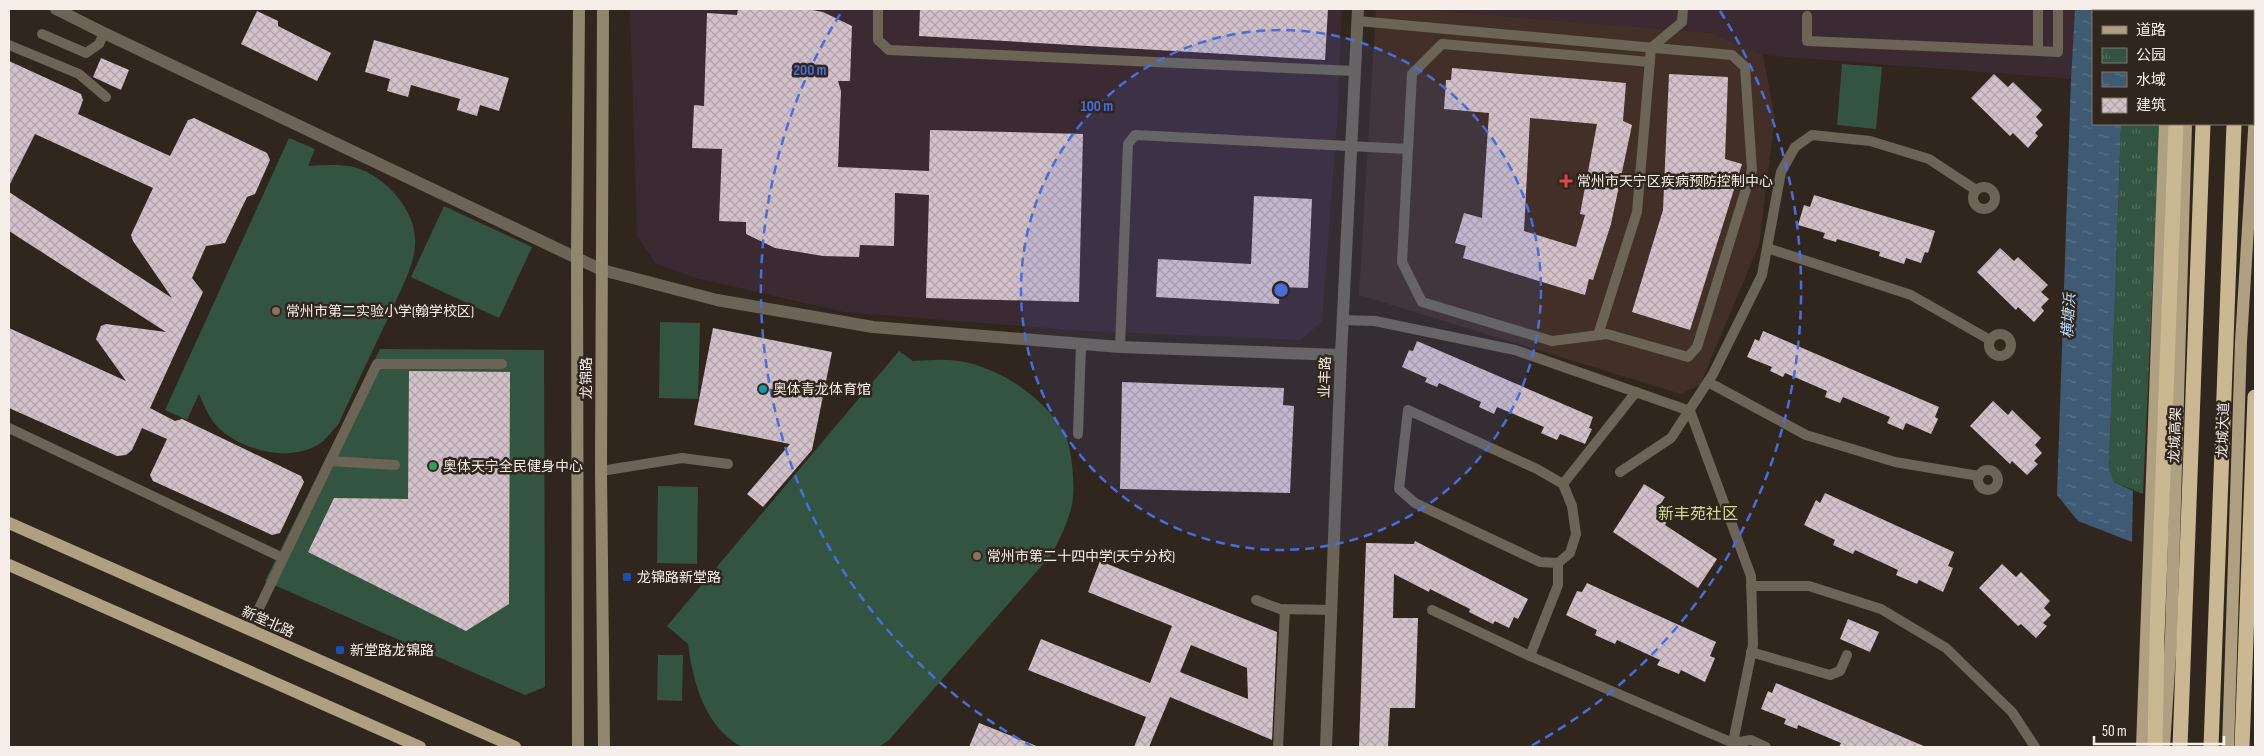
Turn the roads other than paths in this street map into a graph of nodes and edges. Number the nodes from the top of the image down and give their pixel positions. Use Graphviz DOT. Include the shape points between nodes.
graph roads {
  1 [pos="56,9"];
  2 [pos="580,9"];
  3 [pos="603,9"];
  4 [pos="878,9"];
  5 [pos="1683,9"];
  6 [pos="2038,9"];
  7 [pos="2058,9"];
  8 [pos="1358,15"];
  9 [pos="1807,16"];
  10 [pos="104,33"];
  11 [pos="42,34"];
  12 [pos="9,46"];
  13 [pos="1651,48"];
  14 [pos="2038,50"];
  15 [pos="1650,62"];
  16 [pos="1356,71"];
  17 [pos="106,97"];
  18 [pos="2255,114"];
  19 [pos="2165,125"];
  20 [pos="2176,125"];
  21 [pos="2186,125"];
  22 [pos="2203,125"];
  23 [pos="2234,125"];
  24 [pos="1352,145"];
  25 [pos="1408,150"];
  26 [pos="1976,190"];
  27 [pos="1767,248"];
  28 [pos="577,257"];
  29 [pos="602,270"];
  30 [pos="1343,320"];
  31 [pos="1598,335"];
  32 [pos="1990,340"];
  33 [pos="1081,344"];
  34 [pos="1120,347"];
  35 [pos="1341,355"];
  36 [pos="502,364"];
  37 [pos="1708,382"];
  38 [pos="1636,392"];
  39 [pos="2255,397"];
  40 [pos="1690,411"];
  41 [pos="9,428"];
  42 [pos="1078,434"];
  43 [pos="330,462"];
  44 [pos="728,464"];
  45 [pos="395,465"];
  46 [pos="601,471"];
  47 [pos="1620,472"];
  48 [pos="1978,476"];
  49 [pos="1563,484"];
  50 [pos="9,523"];
  51 [pos="283,558"];
  52 [pos="1558,563"];
  53 [pos="9,565"];
  54 [pos="1751,586"];
  55 [pos="1256,600"];
  56 [pos="1285,609"];
  57 [pos="1332,610"];
  58 [pos="1432,610"];
  59 [pos="249,629"];
  60 [pos="1751,652"];
  61 [pos="1847,655"];
  62 [pos="1530,656"];
  63 [pos="1732,745"];
  64 [pos="420,747"];
  65 [pos="516,747"];
  66 [pos="578,747"];
  67 [pos="604,747"];
  68 [pos="1278,747"];
  69 [pos="1326,747"];
  70 [pos="1766,747"];
  71 [pos="2035,747"];
  72 [pos="2142,747"];
  73 [pos="2155,747"];
  74 [pos="2164,747"];
  75 [pos="2180,747"];
  76 [pos="2211,747"];
  77 [pos="2228,747"];
  78 [pos="2242,747"];
  1 -- 10 [label="street"];
  2 -- 28 [label="main road, 龙锦路"];
  3 -- 29 [label="main road, 龙锦路"];
  4 -- 16 [label="lane" via="878,40 889,50"];
  5 -- 13 [label="lane" via="1682,22"];
  6 -- 14 [label="lane"];
  7 -- 14 [label="lane" via="2058,52"];
  8 -- 13 [label="lane"];
  8 -- 16 [label="street, 业丰路"];
  9 -- 14 [label="lane" via="1807,41"];
  10 -- 11 [label="lane" via="99,44 86,52"];
  10 -- 28 [label="street"];
  12 -- 17 [label="lane" via="79,74"];
  13 -- 15 [label="lane"];
  13 -- 31 [label="lane" via="1732,55 1745,67 1752,170 1698,347 1688,357 1607,334"];
  15 -- 25 [label="lane" via="1442,44 1412,74"];
  15 -- 31 [label="lane" via="1638,212"];
  16 -- 24 [label="street, 业丰路"];
  18 -- 77 [label="main road, 龙城大道" via="2241,342"];
  19 -- 72 [label="main road"];
  20 -- 73 [label="highway"];
  21 -- 74 [label="main road" via="2171,628"];
  22 -- 75 [label="highway, 龙城高架"];
  23 -- 76 [label="highway"];
  24 -- 25 [label="lane"];
  24 -- 30 [label="street, 业丰路"];
  24 -- 34 [label="lane" via="1135,134 1128,144"];
  25 -- 31 [label="lane" via="1402,262 1422,302 1552,341"];
  26 -- 27 [label="lane" via="1929,159 1870,141 1812,135 1795,147 1781,172"];
  27 -- 32 [label="lane" via="1911,295"];
  27 -- 37 [label="lane" via="1762,275"];
  28 -- 29 [label="street"];
  28 -- 66 [label="main road, 龙锦路"];
  29 -- 33 [label="street" via="717,300 873,327"];
  29 -- 46 [label="main road, 龙锦路"];
  30 -- 35 [label="street, 业丰路"];
  30 -- 38 [label="lane" via="1375,320 1515,350"];
  33 -- 34 [label="street"];
  33 -- 42 [label="lane"];
  34 -- 35 [label="street"];
  35 -- 57 [label="street, 业丰路"];
  36 -- 43 [label="lane" via="377,364"];
  37 -- 40 [label="lane"];
  37 -- 48 [label="lane" via="1806,435 1895,462"];
  38 -- 40 [label="lane"];
  38 -- 49 [label="lane"];
  39 -- 78 [label="highway"];
  40 -- 47 [label="lane" via="1671,438"];
  40 -- 54 [label="lane" via="1751,576"];
  41 -- 51 [label="lane"];
  43 -- 45 [label="lane"];
  43 -- 51 [label="lane"];
  44 -- 46 [label="lane" via="682,458"];
  46 -- 67 [label="main road, 龙锦路"];
  49 -- 52 [label="lane" via="1572,506 1576,534 1570,553"];
  49 -- 52 [label="lane" via="1408,410 1399,489 1415,503 1540,562"];
  50 -- 59 [label="main road, 新堂北路"];
  51 -- 59 [label="lane"];
  52 -- 62 [label="lane" via="1558,586"];
  53 -- 64 [label="main road"];
  54 -- 60 [label="lane"];
  54 -- 71 [label="lane" via="1809,586 1881,609 1946,648 2012,712"];
  55 -- 56 [label="lane"];
  56 -- 57 [label="lane"];
  56 -- 68 [label="lane"];
  57 -- 69 [label="street, 业丰路"];
  58 -- 62 [label="lane"];
  59 -- 65 [label="main road, 新堂北路"];
  60 -- 61 [label="lane" via="1830,675 1840,671"];
  60 -- 63 [label="lane"];
  62 -- 63 [label="lane"];
  63 -- 70 [label="lane" via="1751,740"];
}
